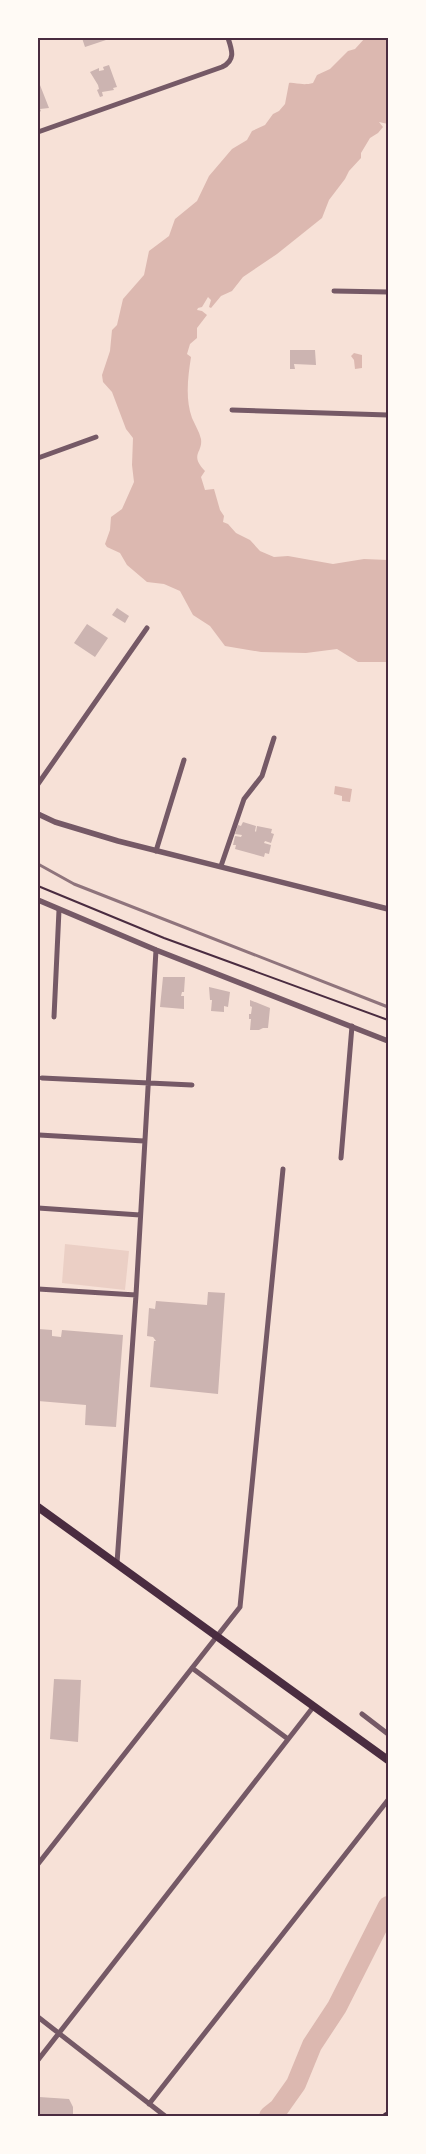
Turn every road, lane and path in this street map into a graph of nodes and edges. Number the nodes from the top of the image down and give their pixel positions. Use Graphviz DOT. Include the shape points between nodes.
graph roads {
  1 [pos="228,38"];
  2 [pos="38,132"];
  3 [pos="334,291"];
  4 [pos="388,292"];
  5 [pos="232,410"];
  6 [pos="388,415"];
  7 [pos="96,437"];
  8 [pos="38,458"];
  9 [pos="146,628"];
  10 [pos="274,738"];
  11 [pos="184,760"];
  12 [pos="38,784"];
  13 [pos="38,814"];
  14 [pos="156,850"];
  15 [pos="221,866"];
  16 [pos="38,886"];
  17 [pos="38,900"];
  18 [pos="388,909"];
  19 [pos="59,910"];
  20 [pos="156,950"];
  21 [pos="54,1017"];
  22 [pos="388,1020"];
  23 [pos="352,1026"];
  24 [pos="388,1041"];
  25 [pos="42,1078"];
  26 [pos="148,1083"];
  27 [pos="192,1085"];
  28 [pos="39,1135"];
  29 [pos="144,1141"];
  30 [pos="341,1158"];
  31 [pos="282,1169"];
  32 [pos="38,1208"];
  33 [pos="140,1215"];
  34 [pos="38,1289"];
  35 [pos="136,1295"];
  36 [pos="38,1507"];
  37 [pos="117,1563"];
  38 [pos="217,1636"];
  39 [pos="192,1668"];
  40 [pos="314,1706"];
  41 [pos="362,1714"];
  42 [pos="388,1734"];
  43 [pos="288,1739"];
  44 [pos="388,1760"];
  45 [pos="388,1800"];
  46 [pos="38,1864"];
  47 [pos="38,2016"];
  48 [pos="58,2033"];
  49 [pos="38,2060"];
  50 [pos="149,2104"];
  51 [pos="165,2116"];
  1 -- 2 [label="street" via="233,52 230,61 222,67"];
  3 -- 4 [label="street"];
  5 -- 6 [label="street"];
  7 -- 8 [label="street"];
  9 -- 12 [label="street"];
  10 -- 15 [label="street" via="262,776 244,800"];
  11 -- 14 [label="street"];
  13 -- 14 [label="street" via="81,830"];
  14 -- 15 [label="street"];
  15 -- 18 [label="street"];
  16 -- 22 [label="path" via="164,938"];
  17 -- 19 [label="street"];
  19 -- 20 [label="street"];
  19 -- 21 [label="street"];
  20 -- 23 [label="street"];
  20 -- 26 [label="street"];
  23 -- 24 [label="street"];
  23 -- 30 [label="street"];
  25 -- 26 [label="street"];
  26 -- 27 [label="street"];
  26 -- 29 [label="street"];
  28 -- 29 [label="street"];
  29 -- 33 [label="street"];
  31 -- 38 [label="street" via="240,1607"];
  32 -- 33 [label="street"];
  33 -- 35 [label="street"];
  34 -- 35 [label="street"];
  35 -- 37 [label="street"];
  36 -- 37 [label="highway"];
  37 -- 38 [label="highway"];
  38 -- 39 [label="street"];
  38 -- 40 [label="highway"];
  39 -- 43 [label="street"];
  39 -- 46 [label="street"];
  40 -- 43 [label="street"];
  40 -- 44 [label="highway"];
  41 -- 42 [label="street"];
  43 -- 48 [label="street"];
  45 -- 50 [label="street"];
  47 -- 48 [label="street"];
  48 -- 49 [label="street"];
  48 -- 50 [label="street"];
  50 -- 51 [label="street"];
}
